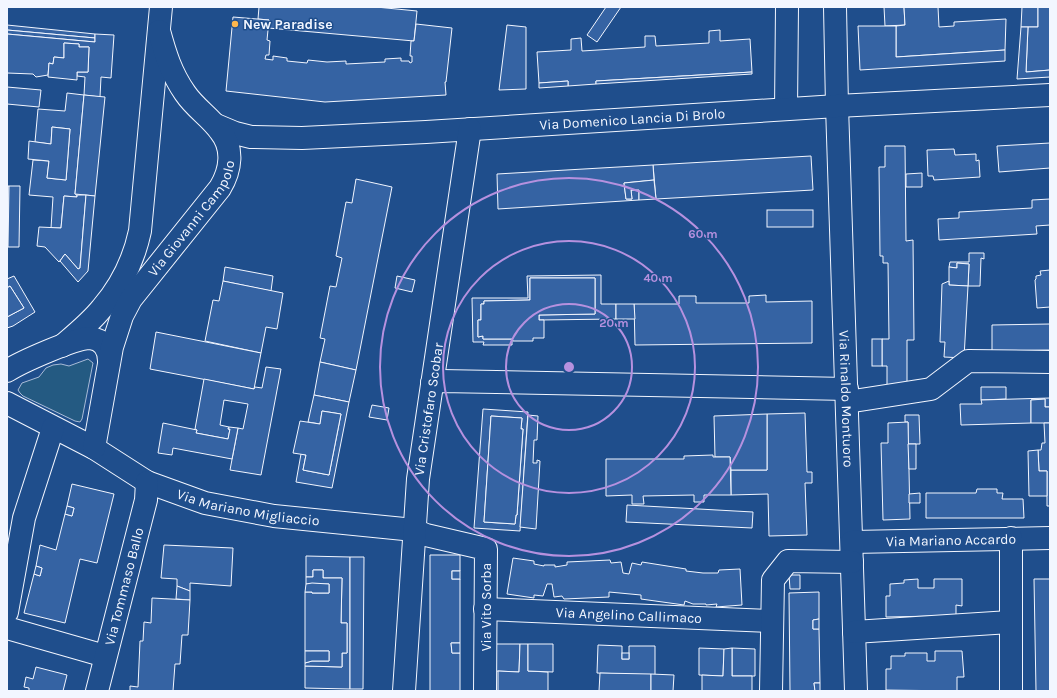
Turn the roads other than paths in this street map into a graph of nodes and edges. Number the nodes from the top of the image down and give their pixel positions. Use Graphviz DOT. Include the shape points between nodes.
graph roads {
  1 [pos="161,7"];
  2 [pos="787,7"];
  3 [pos="835,7"];
  4 [pos="159,31"];
  5 [pos="1050,95"];
  6 [pos="837,106"];
  7 [pos="786,109"];
  8 [pos="209,119"];
  9 [pos="470,129"];
  10 [pos="148,147"];
  11 [pos="124,293"];
  12 [pos="62,346"];
  13 [pos="109,362"];
  14 [pos="1050,362"];
  15 [pos="9,369"];
  16 [pos="432,383"];
  17 [pos="847,395"];
  18 [pos="7,404"];
  19 [pos="53,428"];
  20 [pos="94,448"];
  21 [pos="147,482"];
  22 [pos="414,530"];
  23 [pos="1011,538"];
  24 [pos="1050,538"];
  25 [pos="852,552"];
  26 [pos="485,609"];
  27 [pos="7,612"];
  28 [pos="772,620"];
  29 [pos="1010,622"];
  30 [pos="7,628"];
  31 [pos="854,632"];
  32 [pos="105,656"];
  33 [pos="97,691"];
  34 [pos="404,691"];
  35 [pos="485,691"];
  36 [pos="771,691"];
  37 [pos="856,691"];
  38 [pos="1011,691"];
  1 -- 4 [label="street, Via Giovanni Campolo"];
  2 -- 7 [label="street"];
  3 -- 6 [label="street, Via Rinaldo Montuoro"];
  4 -- 8 [label="street, Via Giovanni Campolo" via="175,79"];
  4 -- 10 [label="street, Via Giovanni Campolo"];
  5 -- 6 [label="street, Via Domenico Lancia Di Brolo"];
  6 -- 7 [label="street, Via Domenico Lancia Di Brolo"];
  6 -- 17 [label="street, Via Rinaldo Montuoro"];
  7 -- 9 [label="street, Via Domenico Lancia Di Brolo"];
  8 -- 9 [label="street, Via Domenico Lancia Di Brolo" via="235,133 251,137 294,138"];
  8 -- 10 [label="street, Via Domenico Lancia Di Brolo" via="179,102 165,104 156,115"];
  8 -- 11 [label="street, Via Giovanni Campolo" via="224,138 229,152 229,167 224,181"];
  9 -- 16 [label="street, Via Cristofaro Scobar"];
  10 -- 11 [label="street, Via Giovanni Campolo" via="140,231"];
  11 -- 12 [label="street" via="103,307"];
  11 -- 13 [label="street" via="122,316"];
  12 -- 13 [label="street" via="84,339 97,340 107,348"];
  12 -- 15 [label="street"];
  13 -- 20 [label="street"];
  14 -- 17 [label="street" via="968,362 931,389"];
  16 -- 17 [label="street" via="441,381"];
  16 -- 22 [label="street, Via Cristofaro Scobar" via="418,479"];
  17 -- 25 [label="street, Via Rinaldo Montuoro"];
  18 -- 19 [label="street, Via Mariano Migliaccio"];
  19 -- 20 [label="street, Via Mariano Migliaccio"];
  19 -- 27 [label="street" via="24,518"];
  20 -- 21 [label="street, Via Mariano Migliaccio"];
  21 -- 22 [label="street, Via Mariano Migliaccio" via="204,503 274,516"];
  21 -- 32 [label="street, Via Tommaso Ballo" via="146,500"];
  22 -- 26 [label="street, Via Vito Sorba" via="486,549"];
  22 -- 34 [label="street, Via Cristofaro Scobar"];
  23 -- 24 [label="street, Via Mariano Accardo"];
  23 -- 25 [label="street, Via Mariano Accardo"];
  23 -- 29 [label="street"];
  25 -- 28 [label="street, Via Mariano Accardo" via="788,561 773,580"];
  25 -- 31 [label="street, Via Rinaldo Montuoro"];
  26 -- 28 [label="street, Via Angelino Callimaco"];
  26 -- 35 [label="street, Via Vito Sorba"];
  28 -- 36 [label="street"];
  29 -- 31 [label="street"];
  29 -- 38 [label="street"];
  30 -- 32 [label="street"];
  31 -- 37 [label="street, Via Rinaldo Montuoro"];
  32 -- 33 [label="street, Via Tommaso Ballo"];
}
